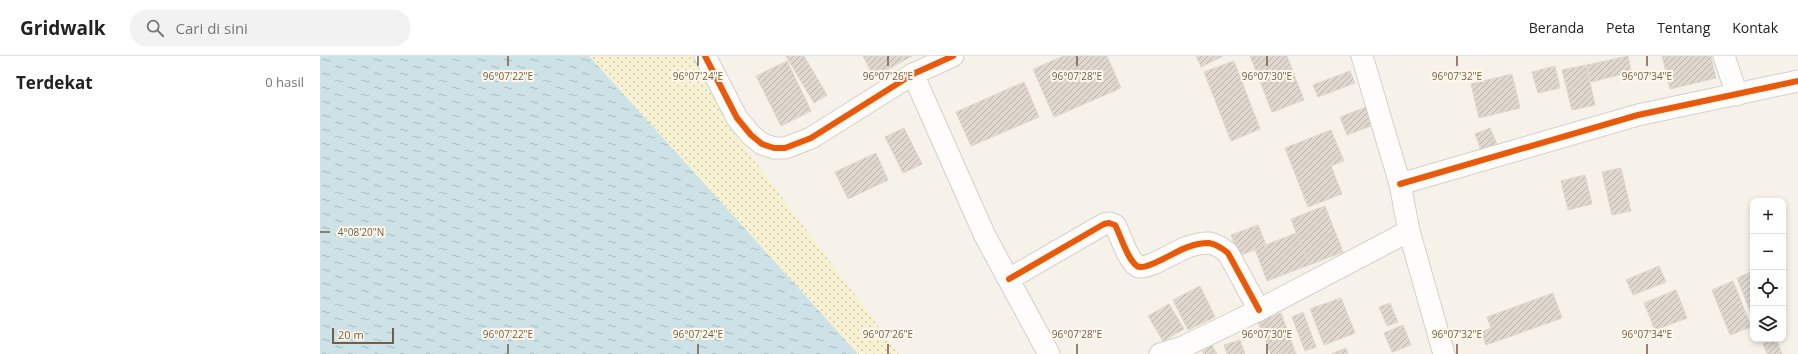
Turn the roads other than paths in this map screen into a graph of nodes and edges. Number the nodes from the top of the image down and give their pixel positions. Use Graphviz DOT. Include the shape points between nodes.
graph roads {
  1 [pos="705,56"];
  2 [pos="953,56"];
  3 [pos="1362,56"];
  4 [pos="1724,56"];
  5 [pos="913,74"];
  6 [pos="1798,81"];
  7 [pos="1737,95"];
  8 [pos="1400,184"];
  9 [pos="1409,231"];
  10 [pos="1009,279"];
  11 [pos="1259,310"];
  12 [pos="1184,351"];
  13 [pos="1049,354"];
  14 [pos="1160,354"];
  15 [pos="1444,354"];
  1 -- 5 [label="street" via="737,118 762,144 774,148 785,148 811,138"];
  2 -- 5 [label="street"];
  3 -- 8 [label="street"];
  4 -- 7 [label="street"];
  5 -- 10 [label="street" via="985,236"];
  6 -- 7 [label="street"];
  7 -- 8 [label="street" via="1638,115"];
  8 -- 9 [label="street"];
  9 -- 11 [label="street"];
  9 -- 15 [label="street"];
  10 -- 11 [label="street" via="1072,241 1109,223 1115,225 1135,265 1140,268 1188,246 1208,243 1222,248 1228,253"];
  10 -- 13 [label="street"];
  11 -- 12 [label="street"];
  12 -- 14 [label="street"];
}
